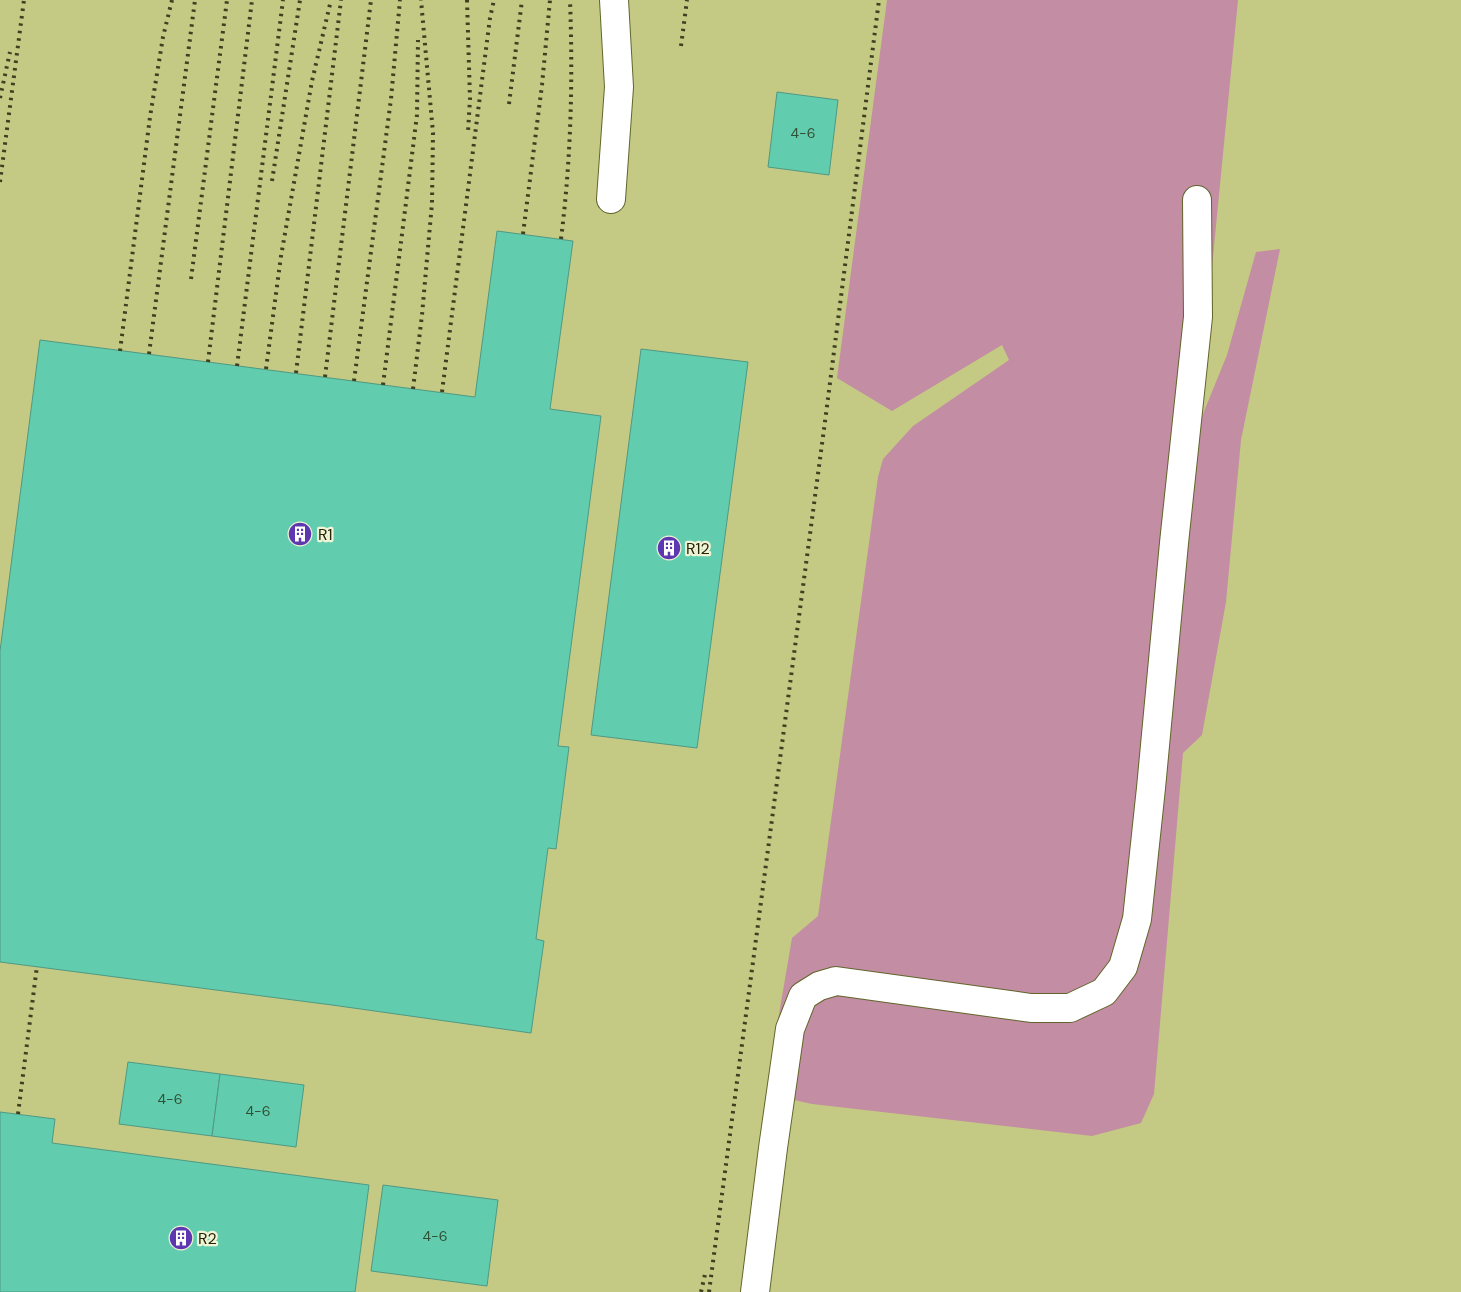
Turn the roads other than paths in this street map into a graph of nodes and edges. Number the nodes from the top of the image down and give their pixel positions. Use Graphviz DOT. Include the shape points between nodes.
graph roads {
  1 [pos="614,0"];
  2 [pos="611,199"];
  3 [pos="1197,200"];
  4 [pos="755,1292"];
  1 -- 2 [label="lane" via="619,88"];
  3 -- 4 [label="lane" via="1198,317 1137,919 1123,967 1104,992 1070,1008 1031,1008 836,981 803,996 790,1028"];
}
